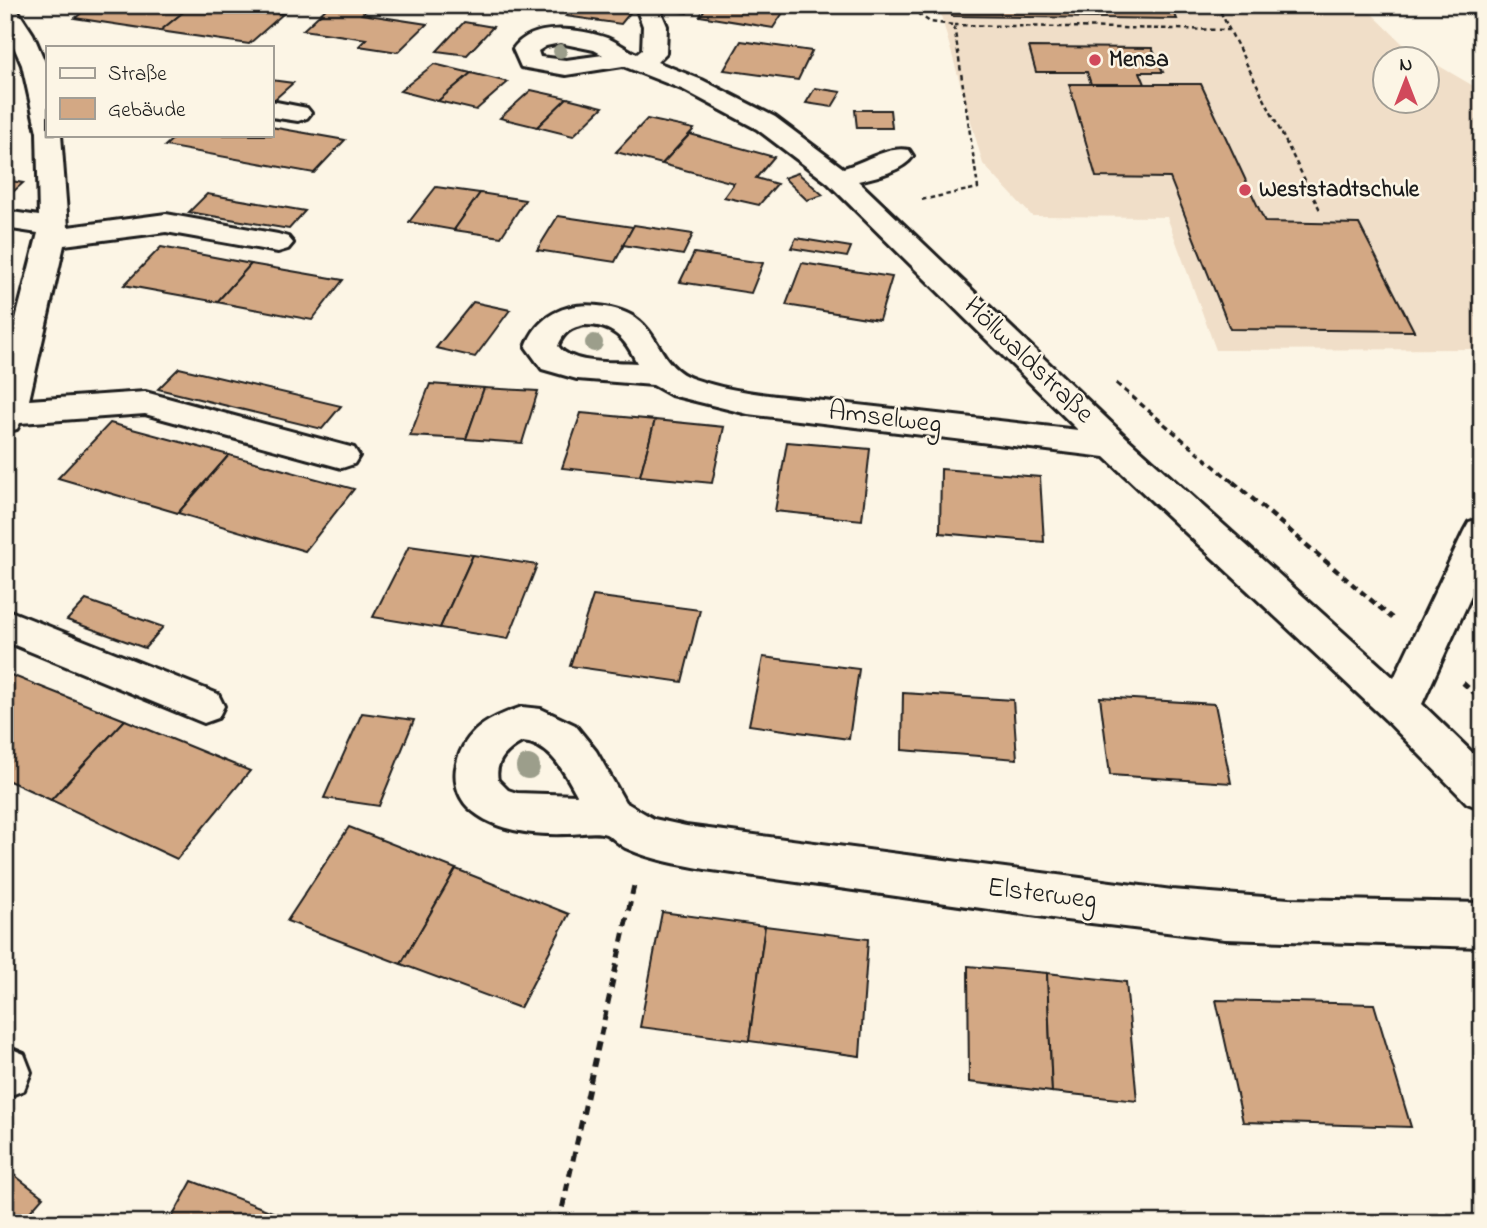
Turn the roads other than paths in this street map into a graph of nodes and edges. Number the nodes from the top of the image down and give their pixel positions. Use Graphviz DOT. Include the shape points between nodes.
graph roads {
  1 [pos="646,5"];
  2 [pos="10,19"];
  3 [pos="273,109"];
  4 [pos="46,111"];
  5 [pos="298,113"];
  6 [pos="48,136"];
  7 [pos="900,156"];
  8 [pos="838,177"];
  9 [pos="5,219"];
  10 [pos="53,233"];
  11 [pos="278,243"];
  12 [pos="659,375"];
  13 [pos="9,401"];
  14 [pos="1115,446"];
  15 [pos="342,456"];
  16 [pos="1482,531"];
  17 [pos="5,624"];
  18 [pos="204,706"];
  19 [pos="1400,708"];
  20 [pos="1482,790"];
  21 [pos="628,826"];
  22 [pos="1482,925"];
  1 -- 8 [label="street, Höllwaldstraße" via="655,26 654,53 632,61 693,85 766,123"];
  2 -- 4 [label="street" via="37,70"];
  3 -- 5 [label="street"];
  6 -- 10 [label="street"];
  7 -- 8 [label="street"];
  8 -- 14 [label="street, Höllwaldstraße"];
  9 -- 10 [label="street"];
  10 -- 11 [label="street" via="166,223"];
  10 -- 13 [label="street"];
  12 -- 14 [label="street, Amselweg" via="683,387 748,403"];
  13 -- 15 [label="street" via="145,403"];
  14 -- 19 [label="street, Höllwaldstraße"];
  16 -- 19 [label="street"];
  17 -- 18 [label="street"];
  19 -- 20 [label="street, Höllwaldstraße"];
  21 -- 22 [label="street, Elsterweg" via="723,852 1227,917"];
}
